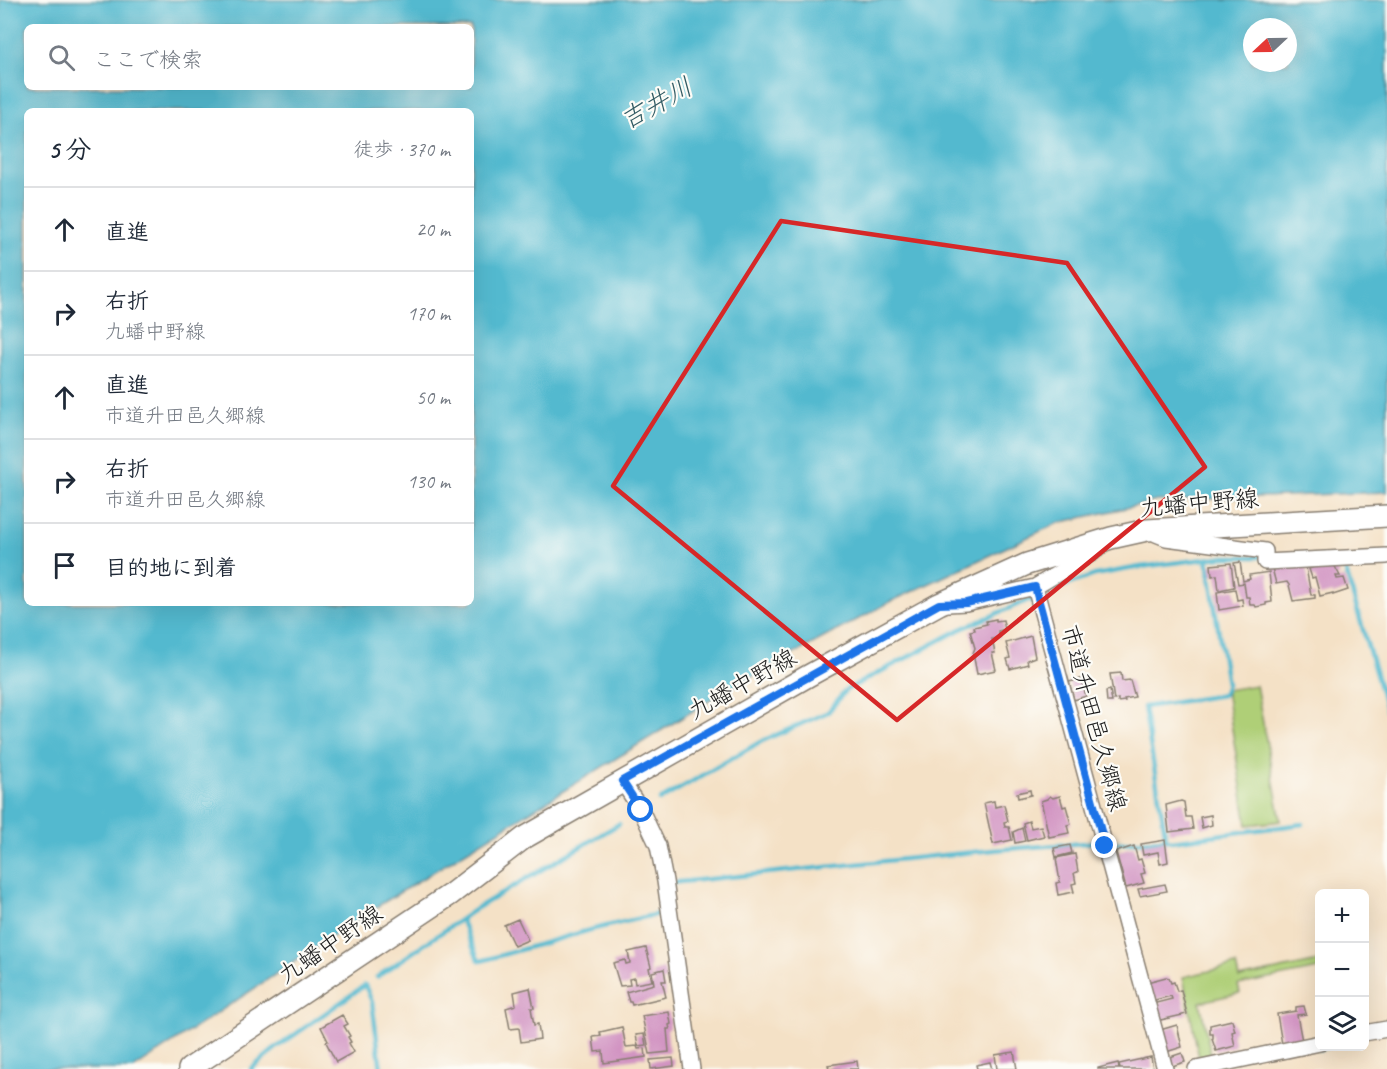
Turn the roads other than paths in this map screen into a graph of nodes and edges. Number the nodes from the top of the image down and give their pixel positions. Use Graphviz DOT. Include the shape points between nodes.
graph roads {
  1 [pos="1387,516"];
  2 [pos="1147,530"];
  3 [pos="1110,538"];
  4 [pos="1387,556"];
  5 [pos="1035,587"];
  6 [pos="939,604"];
  7 [pos="622,781"];
  8 [pos="1387,1029"];
  9 [pos="1369,1032"];
  10 [pos="1315,1044"];
  11 [pos="189,1069"];
  12 [pos="692,1069"];
  13 [pos="1165,1069"];
  14 [pos="1196,1069"];
  1 -- 2 [label="main road, 九蟠中野線"];
  2 -- 3 [label="main road, 九蟠中野線"];
  2 -- 4 [label="street" via="1166,538 1265,550 1265,562"];
  3 -- 5 [label="street"];
  3 -- 6 [label="main road, 九蟠中野線" via="1026,564"];
  5 -- 6 [label="street" via="966,603"];
  5 -- 13 [label="street, 市道升田邑久郷線"];
  6 -- 7 [label="main road, 九蟠中野線"];
  7 -- 11 [label="main road, 九蟠中野線" via="524,838 451,894"];
  7 -- 12 [label="street" via="658,846"];
  8 -- 9 [label="street"];
  10 -- 14 [label="street"];
}
